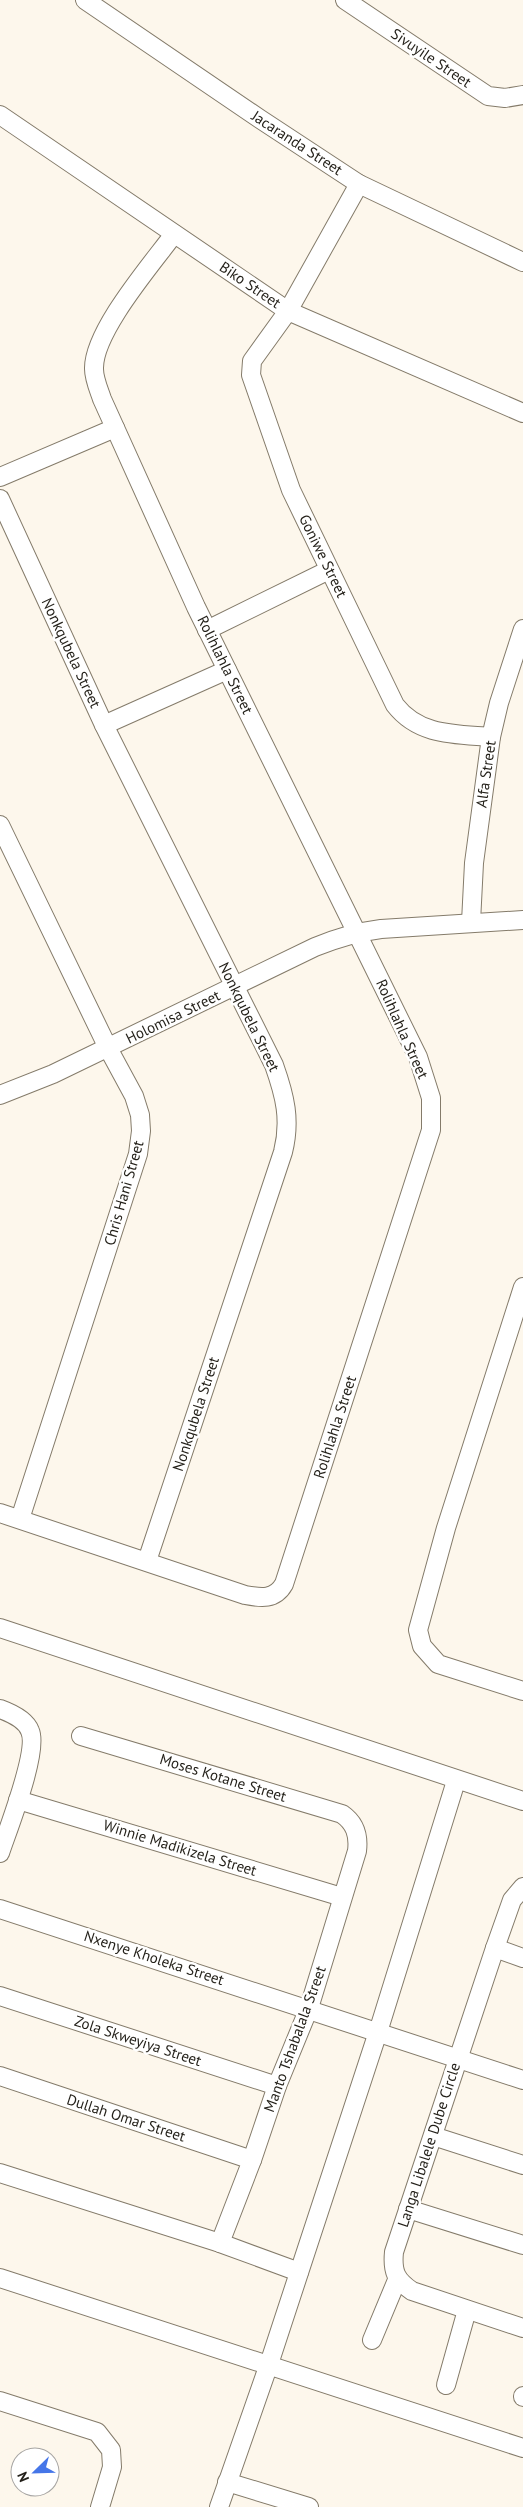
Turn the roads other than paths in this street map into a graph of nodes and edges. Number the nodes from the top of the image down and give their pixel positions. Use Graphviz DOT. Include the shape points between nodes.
graph roads {
  1 [pos="85,0"];
  2 [pos="345,0"];
  3 [pos="523,95"];
  4 [pos="0,115"];
  5 [pos="359,184"];
  6 [pos="174,234"];
  7 [pos="523,262"];
  8 [pos="288,311"];
  9 [pos="523,413"];
  10 [pos="114,428"];
  11 [pos="0,477"];
  12 [pos="0,498"];
  13 [pos="329,570"];
  14 [pos="523,629"];
  15 [pos="207,630"];
  16 [pos="227,670"];
  17 [pos="104,725"];
  18 [pos="490,737"];
  19 [pos="0,825"];
  20 [pos="523,920"];
  21 [pos="472,922"];
  22 [pos="358,932"];
  23 [pos="235,987"];
  24 [pos="108,1048"];
  25 [pos="0,1095"];
  26 [pos="523,1287"];
  27 [pos="0,1513"];
  28 [pos="20,1519"];
  29 [pos="147,1561"];
  30 [pos="0,1628"];
  31 [pos="523,1692"];
  32 [pos="0,1709"];
  33 [pos="81,1736"];
  34 [pos="456,1781"];
  35 [pos="18,1800"];
  36 [pos="523,1802"];
  37 [pos="357,1832"];
  38 [pos="0,1852"];
  39 [pos="523,1887"];
  40 [pos="342,1897"];
  41 [pos="0,1909"];
  42 [pos="495,1948"];
  43 [pos="523,1958"];
  44 [pos="0,1996"];
  45 [pos="309,2008"];
  46 [pos="378,2032"];
  47 [pos="457,2059"];
  48 [pos="0,2076"];
  49 [pos="523,2080"];
  50 [pos="277,2086"];
  51 [pos="433,2136"];
  52 [pos="252,2160"];
  53 [pos="523,2165"];
  54 [pos="0,2173"];
  55 [pos="408,2209"];
  56 [pos="220,2243"];
  57 [pos="523,2245"];
  58 [pos="299,2272"];
  59 [pos="0,2278"];
  60 [pos="397,2280"];
  61 [pos="467,2310"];
  62 [pos="523,2328"];
  63 [pos="372,2340"];
  64 [pos="269,2364"];
  65 [pos="446,2385"];
  66 [pos="0,2401"];
  67 [pos="523,2448"];
  68 [pos="227,2482"];
  69 [pos="100,2507"];
  70 [pos="219,2507"];
  71 [pos="309,2507"];
  1 -- 5 [label="street, Jacaranda Street"];
  2 -- 3 [label="street, Sivuyile Street" via="488,96"];
  4 -- 6 [label="street, Biko Street"];
  5 -- 7 [label="street, Jacaranda Street"];
  5 -- 8 [label="street, Goniwe Street"];
  6 -- 8 [label="street, Biko Street"];
  6 -- 10 [label="street, Rolihlahla Street" via="107,327 96,353 94,370"];
  8 -- 9 [label="street, Biko Street"];
  8 -- 13 [label="street, Goniwe Street" via="252,361 251,375 291,490"];
  10 -- 11 [label="street"];
  10 -- 15 [label="street, Rolihlahla Street"];
  12 -- 17 [label="street, Nonkqubela Street"];
  13 -- 15 [label="street"];
  13 -- 18 [label="street, Goniwe Street" via="388,693 402,714 411,722 436,732"];
  14 -- 18 [label="street, Alfa Street"];
  15 -- 16 [label="street, Rolihlahla Street"];
  16 -- 17 [label="street"];
  16 -- 22 [label="street, Rolihlahla Street"];
  17 -- 23 [label="street, Nonkqubela Street"];
  18 -- 21 [label="street, Alfa Street" via="474,863"];
  19 -- 24 [label="street, Chris Hani Street"];
  20 -- 21 [label="street, Holomisa Street"];
  21 -- 22 [label="street, Holomisa Street"];
  22 -- 23 [label="street, Holomisa Street" via="315,947"];
  22 -- 29 [label="street, Rolihlahla Street" via="421,1064 431,1098 431,1130 284,1584 270,1596 252,1596"];
  23 -- 24 [label="street, Holomisa Street"];
  23 -- 29 [label="street, Nonkqubela Street" via="284,1092 288,1134"];
  24 -- 25 [label="street, Holomisa Street"];
  24 -- 28 [label="street, Chris Hani Street" via="134,1096 140,1115 138,1154"];
  26 -- 31 [label="street" via="446,1528 418,1630 422,1646 438,1664"];
  27 -- 28 [label="street, Rolihlahla Street"];
  28 -- 29 [label="street, Rolihlahla Street"];
  30 -- 34 [label="street"];
  32 -- 35 [label="street" via="13,1713 30,1729 33,1744"];
  33 -- 37 [label="street, Moses Kotane Street" via="342,1814 352,1822"];
  34 -- 36 [label="street"];
  34 -- 46 [label="street"];
  35 -- 38 [label="street"];
  35 -- 40 [label="street, Winnie Madikizela Street"];
  37 -- 40 [label="street, Manto Tshabalala Street" via="357,1851"];
  39 -- 42 [label="street, Langa Libalele Dube Circle" via="512,1900"];
  40 -- 45 [label="street, Manto Tshabalala Street"];
  41 -- 45 [label="street, Nxenye Kholeka Street"];
  42 -- 43 [label="street"];
  42 -- 47 [label="street, Langa Libalele Dube Circle"];
  44 -- 50 [label="street, Zola Skweyiya Street"];
  45 -- 46 [label="street, Nxenye Kholeka Street"];
  45 -- 50 [label="street, Manto Tshabalala Street"];
  46 -- 47 [label="street, Nxenye Kholeka Street"];
  46 -- 58 [label="street"];
  47 -- 49 [label="street, Nxenye Kholeka Street"];
  47 -- 51 [label="street, Langa Libalele Dube Circle"];
  48 -- 52 [label="street, Dullah Omar Street"];
  50 -- 52 [label="street, Manto Tshabalala Street"];
  51 -- 53 [label="street"];
  51 -- 55 [label="street, Langa Libalele Dube Circle"];
  52 -- 56 [label="street, Manto Tshabalala Street"];
  54 -- 56 [label="street"];
  55 -- 57 [label="street"];
  55 -- 60 [label="street, Langa Libalele Dube Circle" via="394,2252"];
  56 -- 58 [label="street"];
  58 -- 64 [label="street"];
  59 -- 64 [label="street"];
  60 -- 61 [label="street" via="412,2291"];
  60 -- 63 [label="street"];
  61 -- 62 [label="street"];
  61 -- 65 [label="street"];
  64 -- 67 [label="street"];
  64 -- 68 [label="street"];
  66 -- 69 [label="street" via="97,2432 111,2450 112,2467"];
  68 -- 70 [label="street"];
  68 -- 71 [label="street"];
}
